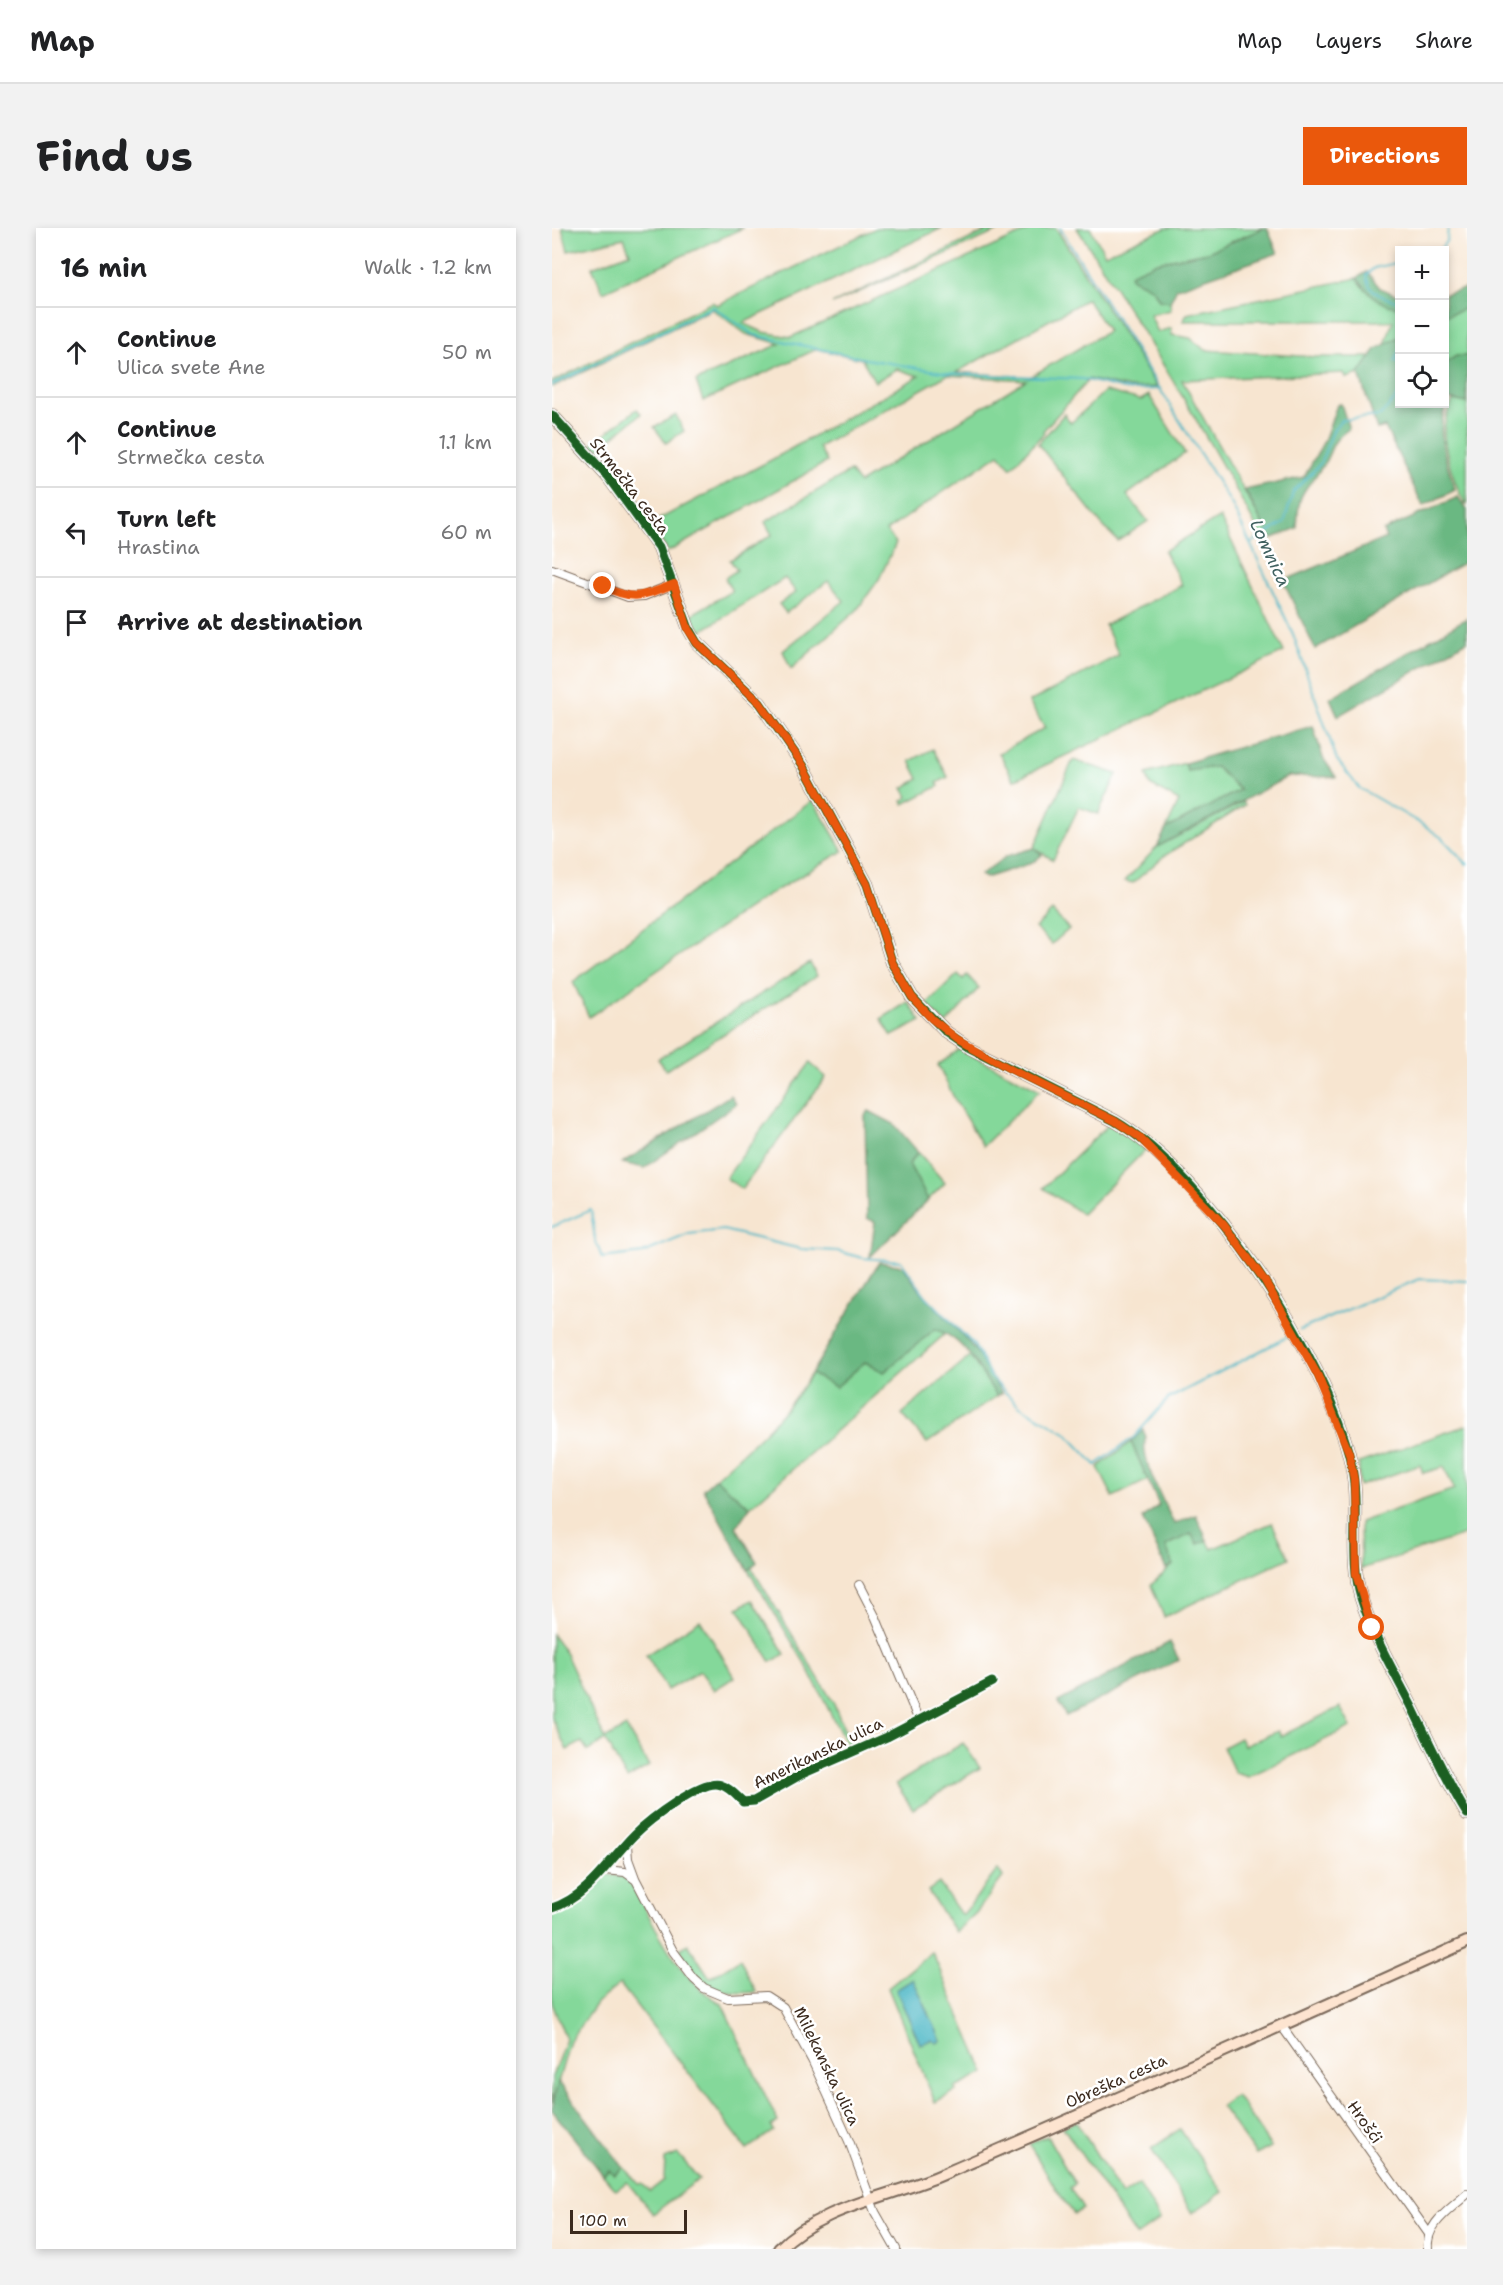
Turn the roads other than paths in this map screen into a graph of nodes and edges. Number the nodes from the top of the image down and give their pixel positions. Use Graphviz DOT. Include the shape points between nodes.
graph roads {
  1 [pos="552,415"];
  2 [pos="552,569"];
  3 [pos="674,584"];
  4 [pos="859,1586"];
  5 [pos="992,1682"];
  6 [pos="919,1721"];
  7 [pos="1467,1814"];
  8 [pos="628,1842"];
  9 [pos="606,1870"];
  10 [pos="636,1880"];
  11 [pos="552,1908"];
  12 [pos="1467,1942"];
  13 [pos="1281,2025"];
  14 [pos="1467,2194"];
  15 [pos="870,2201"];
  16 [pos="1429,2234"];
  17 [pos="779,2249"];
  18 [pos="896,2249"];
  19 [pos="1428,2249"];
  1 -- 3 [label="street, Strmečka cesta" via="634,510 664,558"];
  2 -- 3 [label="street" via="628,597 644,596"];
  3 -- 7 [label="street, Strmečka cesta" via="688,629 697,643 760,703 803,765 867,884 894,968 912,997 962,1042 1110,1118 1139,1137 1224,1225 1265,1281 1318,1376 1349,1453 1354,1480 1356,1574 1372,1628"];
  4 -- 6 [label="street"];
  5 -- 6 [label="street, Amerikanska ulica"];
  6 -- 8 [label="street, Amerikanska ulica" via="800,1775 754,1801 743,1802 722,1785 711,1784 678,1802"];
  8 -- 9 [label="street, Amerikanska ulica"];
  8 -- 10 [label="street, Milekanska ulica" via="628,1859"];
  9 -- 10 [label="street" via="625,1872"];
  9 -- 11 [label="street, Amerikanska ulica" via="565,1903"];
  10 -- 15 [label="street, Milekanska ulica" via="673,1951 694,1979 722,1996 766,1996 783,2007 849,2141"];
  12 -- 13 [label="main road, Obreška cesta"];
  13 -- 15 [label="main road, Obreška cesta" via="938,2176"];
  13 -- 16 [label="street, Hrošći"];
  14 -- 16 [label="street"];
  15 -- 17 [label="main road, Obreška cesta" via="815,2223"];
  15 -- 18 [label="street, Milekanska ulica"];
  16 -- 19 [label="street"];
}
